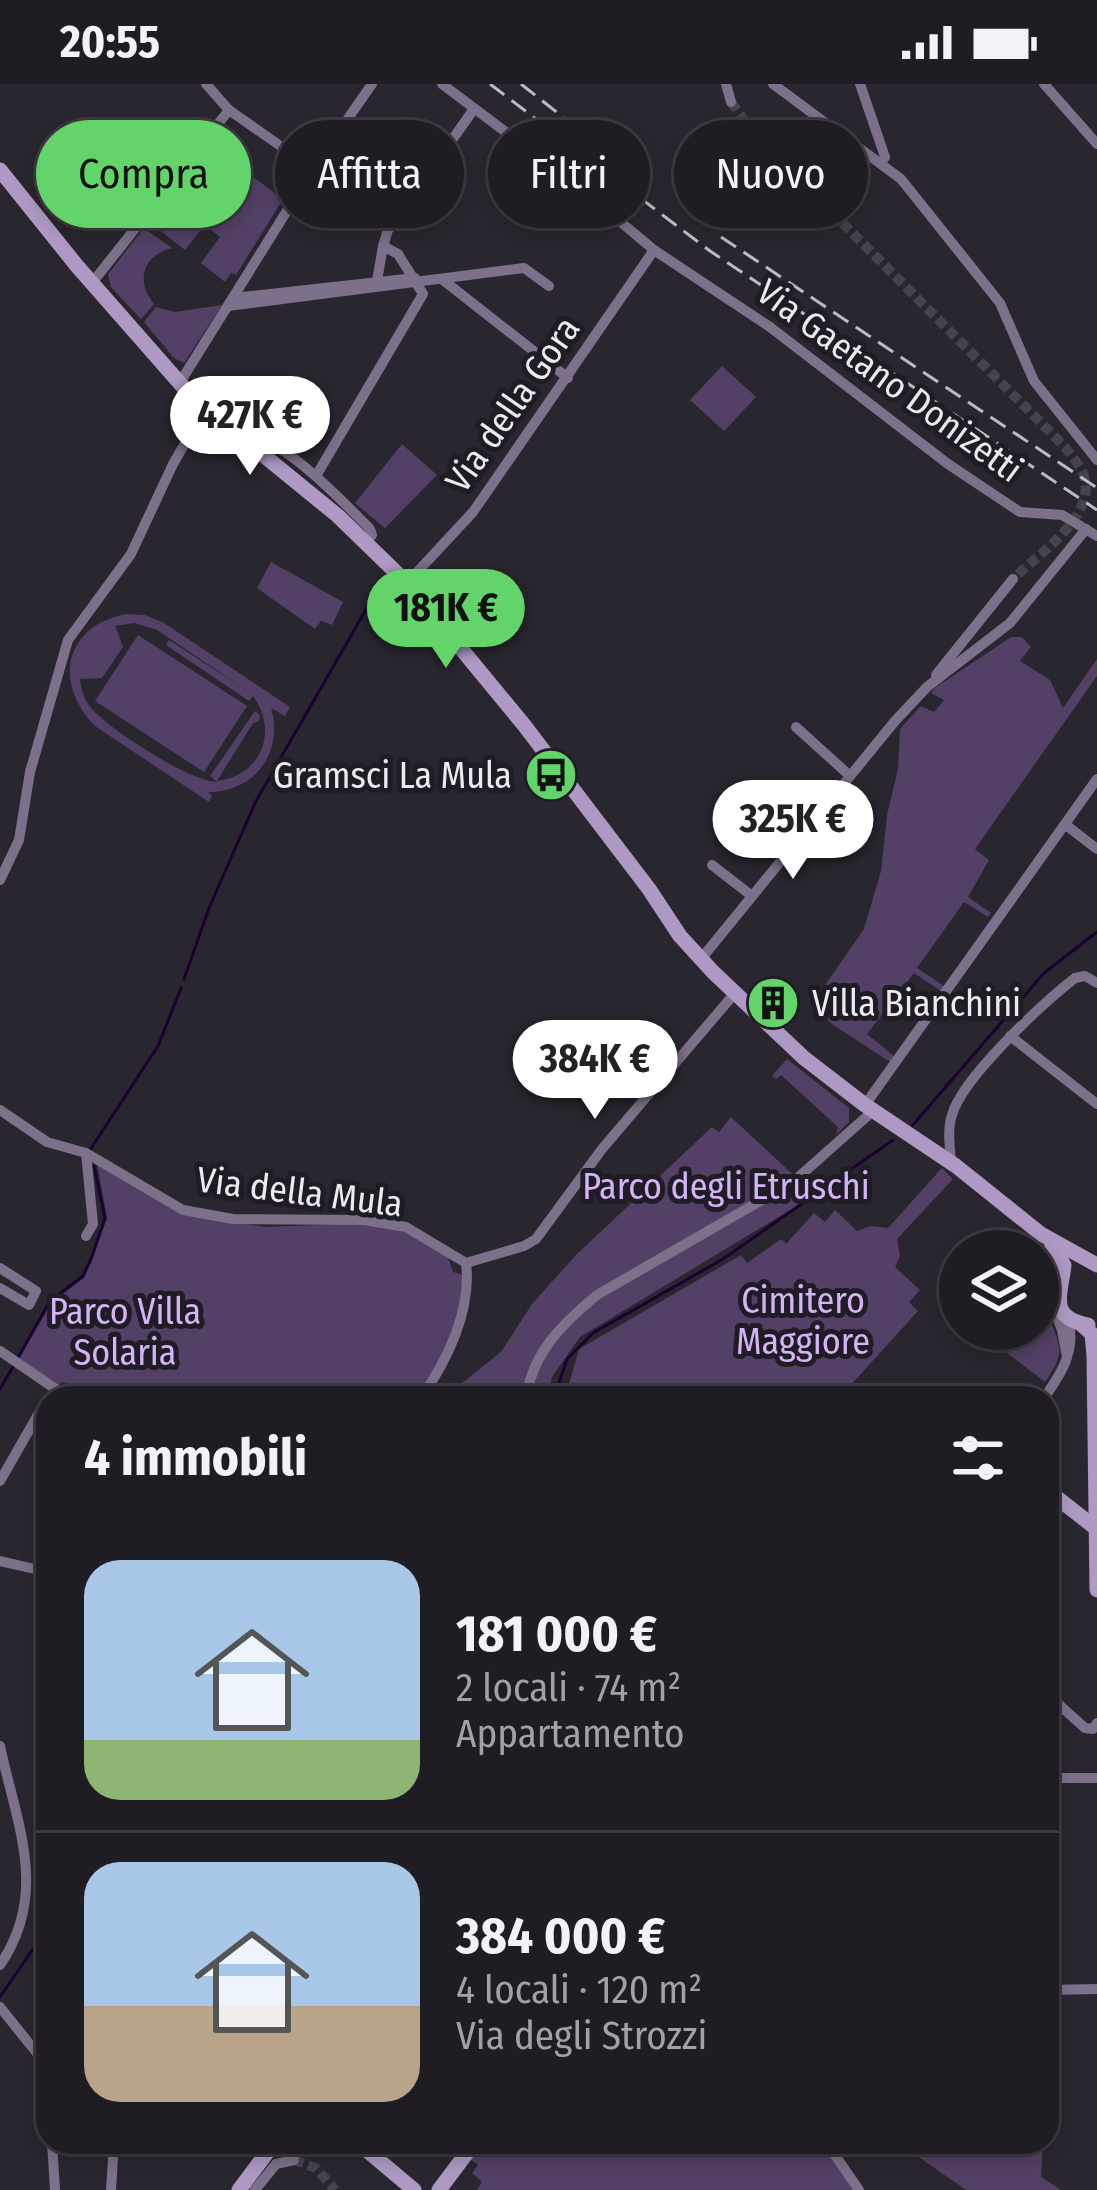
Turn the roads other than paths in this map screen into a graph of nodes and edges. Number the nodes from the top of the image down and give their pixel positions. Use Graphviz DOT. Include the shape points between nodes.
graph roads {
  1 [pos="206,84"];
  2 [pos="372,84"];
  3 [pos="442,84"];
  4 [pos="726,84"];
  5 [pos="773,84"];
  6 [pos="860,84"];
  7 [pos="1044,84"];
  8 [pos="731,101"];
  9 [pos="474,109"];
  10 [pos="230,110"];
  11 [pos="347,120"];
  12 [pos="464,123"];
  13 [pos="275,142"];
  14 [pos="1097,145"];
  15 [pos="881,163"];
  16 [pos="0,170"];
  17 [pos="277,228"];
  18 [pos="390,228"];
  19 [pos="383,246"];
  20 [pos="654,250"];
  21 [pos="505,270"];
  22 [pos="443,280"];
  23 [pos="377,281"];
  24 [pos="92,283"];
  25 [pos="419,283"];
  26 [pos="549,286"];
  27 [pos="231,302"];
  28 [pos="568,378"];
  29 [pos="179,384"];
  30 [pos="211,413"];
  31 [pos="241,438"];
  32 [pos="1097,460"];
  33 [pos="316,476"];
  34 [pos="1091,533"];
  35 [pos="366,543"];
  36 [pos="1013,580"];
  37 [pos="407,584"];
  38 [pos="927,687"];
  39 [pos="796,727"];
  40 [pos="849,775"];
  41 [pos="1097,778"];
  42 [pos="1066,825"];
  43 [pos="1097,849"];
  44 [pos="712,865"];
  45 [pos="0,880"];
  46 [pos="752,896"];
  47 [pos="701,959"];
  48 [pos="1097,983"];
  49 [pos="735,993"];
  50 [pos="1010,1036"];
  51 [pos="1097,1104"];
  52 [pos="869,1108"];
  53 [pos="0,1111"];
  54 [pos="86,1153"];
  55 [pos="951,1163"];
  56 [pos="1036,1230"];
  57 [pos="86,1236"];
  58 [pos="1059,1245"];
  59 [pos="1059,1255"];
  60 [pos="1096,1262"];
  61 [pos="466,1263"];
  62 [pos="0,1268"];
  63 [pos="1062,1279"];
  64 [pos="0,1288"];
  65 [pos="1082,1321"];
  66 [pos="1059,1322"];
  67 [pos="0,1351"];
  68 [pos="1067,1357"];
  69 [pos="51,1386"];
  70 [pos="428,1386"];
  71 [pos="528,1386"];
  72 [pos="1051,1386"];
  73 [pos="36,1417"];
  74 [pos="0,1481"];
  75 [pos="1059,1499"];
  76 [pos="1097,1529"];
  77 [pos="0,1561"];
  78 [pos="36,1569"];
  79 [pos="1097,1590"];
  80 [pos="1059,1705"];
  81 [pos="1097,1723"];
  82 [pos="0,1746"];
  83 [pos="1059,1778"];
  84 [pos="1097,1778"];
  85 [pos="3,1780"];
  86 [pos="0,1965"];
  87 [pos="1097,1989"];
  88 [pos="1059,1990"];
  89 [pos="0,2007"];
  90 [pos="36,2052"];
  91 [pos="53,2154"];
  92 [pos="113,2154"];
  93 [pos="261,2154"];
  94 [pos="371,2154"];
  95 [pos="466,2154"];
  96 [pos="834,2154"];
  97 [pos="294,2160"];
  98 [pos="55,2190"];
  99 [pos="111,2190"];
  100 [pos="239,2190"];
  101 [pos="255,2190"];
  102 [pos="414,2190"];
  103 [pos="439,2190"];
  104 [pos="859,2190"];
  1 -- 10 [label="street"];
  2 -- 11 [label="street"];
  3 -- 9 [label="street, Via Gaetano Donizetti"];
  4 -- 8 [label="street"];
  5 -- 15 [label="street"];
  6 -- 15 [label="street" via="886,157"];
  7 -- 14 [label="street"];
  9 -- 12 [label="street"];
  9 -- 20 [label="street, Via Gaetano Donizetti"];
  10 -- 13 [label="street"];
  10 -- 24 [label="street"];
  15 -- 32 [label="street" via="1000,303 1034,381"];
  16 -- 24 [label="main road"];
  17 -- 27 [label="street"];
  18 -- 19 [label="street"];
  19 -- 23 [label="street"];
  19 -- 25 [label="street"];
  20 -- 28 [label="street, Via della Gora"];
  20 -- 34 [label="street, Via Gaetano Donizetti" via="1020,512 1062,515"];
  21 -- 22 [label="street"];
  21 -- 25 [label="street"];
  21 -- 26 [label="street" via="524,268"];
  22 -- 25 [label="street"];
  22 -- 28 [label="street"];
  23 -- 25 [label="street"];
  23 -- 27 [label="street"];
  24 -- 29 [label="main road"];
  25 -- 27 [label="street"];
  25 -- 33 [label="street" via="422,297"];
  27 -- 29 [label="street"];
  28 -- 37 [label="street, Via della Gora" via="466,522"];
  29 -- 30 [label="main road"];
  30 -- 31 [label="main road"];
  30 -- 45 [label="street" via="172,464 131,554 64,652 29,772 19,840"];
  31 -- 33 [label="street" via="257,437"];
  31 -- 35 [label="main road"];
  33 -- 35 [label="street" via="372,531"];
  34 -- 38 [label="street" via="1010,623"];
  35 -- 37 [label="main road"];
  36 -- 38 [label="street"];
  37 -- 47 [label="main road"];
  38 -- 40 [label="street"];
  39 -- 40 [label="street"];
  40 -- 46 [label="street"];
  41 -- 42 [label="street"];
  42 -- 43 [label="street"];
  42 -- 52 [label="street"];
  44 -- 46 [label="street"];
  46 -- 47 [label="street"];
  47 -- 49 [label="main road"];
  48 -- 50 [label="street" via="1075,978"];
  49 -- 52 [label="main road"];
  49 -- 61 [label="street" via="536,1238"];
  50 -- 51 [label="street"];
  50 -- 55 [label="street" via="953,1109"];
  52 -- 55 [label="main road"];
  52 -- 71 [label="street" via="807,1172 597,1295 550,1339"];
  53 -- 54 [label="street, Via della Mula" via="47,1142"];
  54 -- 57 [label="street" via="93,1224"];
  54 -- 61 [label="street, Via della Mula" via="183,1210 406,1227"];
  55 -- 56 [label="main road"];
  58 -- 60 [label="main road"];
  59 -- 63 [label="main road"];
  60 -- 63 [label="main road"];
  61 -- 70 [label="street" via="451,1346"];
  62 -- 64 [label="street" via="36,1291 29,1306"];
  63 -- 65 [label="main road" via="1058,1300"];
  65 -- 68 [label="street" via="1071,1327"];
  65 -- 76 [label="main road" via="1094,1356"];
  66 -- 68 [label="street"];
  67 -- 69 [label="street"];
  68 -- 72 [label="street"];
  73 -- 74 [label="street"];
  75 -- 76 [label="main road"];
  76 -- 79 [label="main road"];
  77 -- 78 [label="street"];
  80 -- 81 [label="street" via="1085,1728"];
  82 -- 85 [label="street"];
  83 -- 84 [label="street"];
  85 -- 86 [label="street" via="28,1876"];
  87 -- 88 [label="street"];
  89 -- 90 [label="street"];
  91 -- 98 [label="street"];
  92 -- 99 [label="street"];
  93 -- 100 [label="main road"];
  94 -- 102 [label="main road"];
  95 -- 103 [label="main road"];
  96 -- 104 [label="street"];
  97 -- 101 [label="street" via="276,2164"];
}
